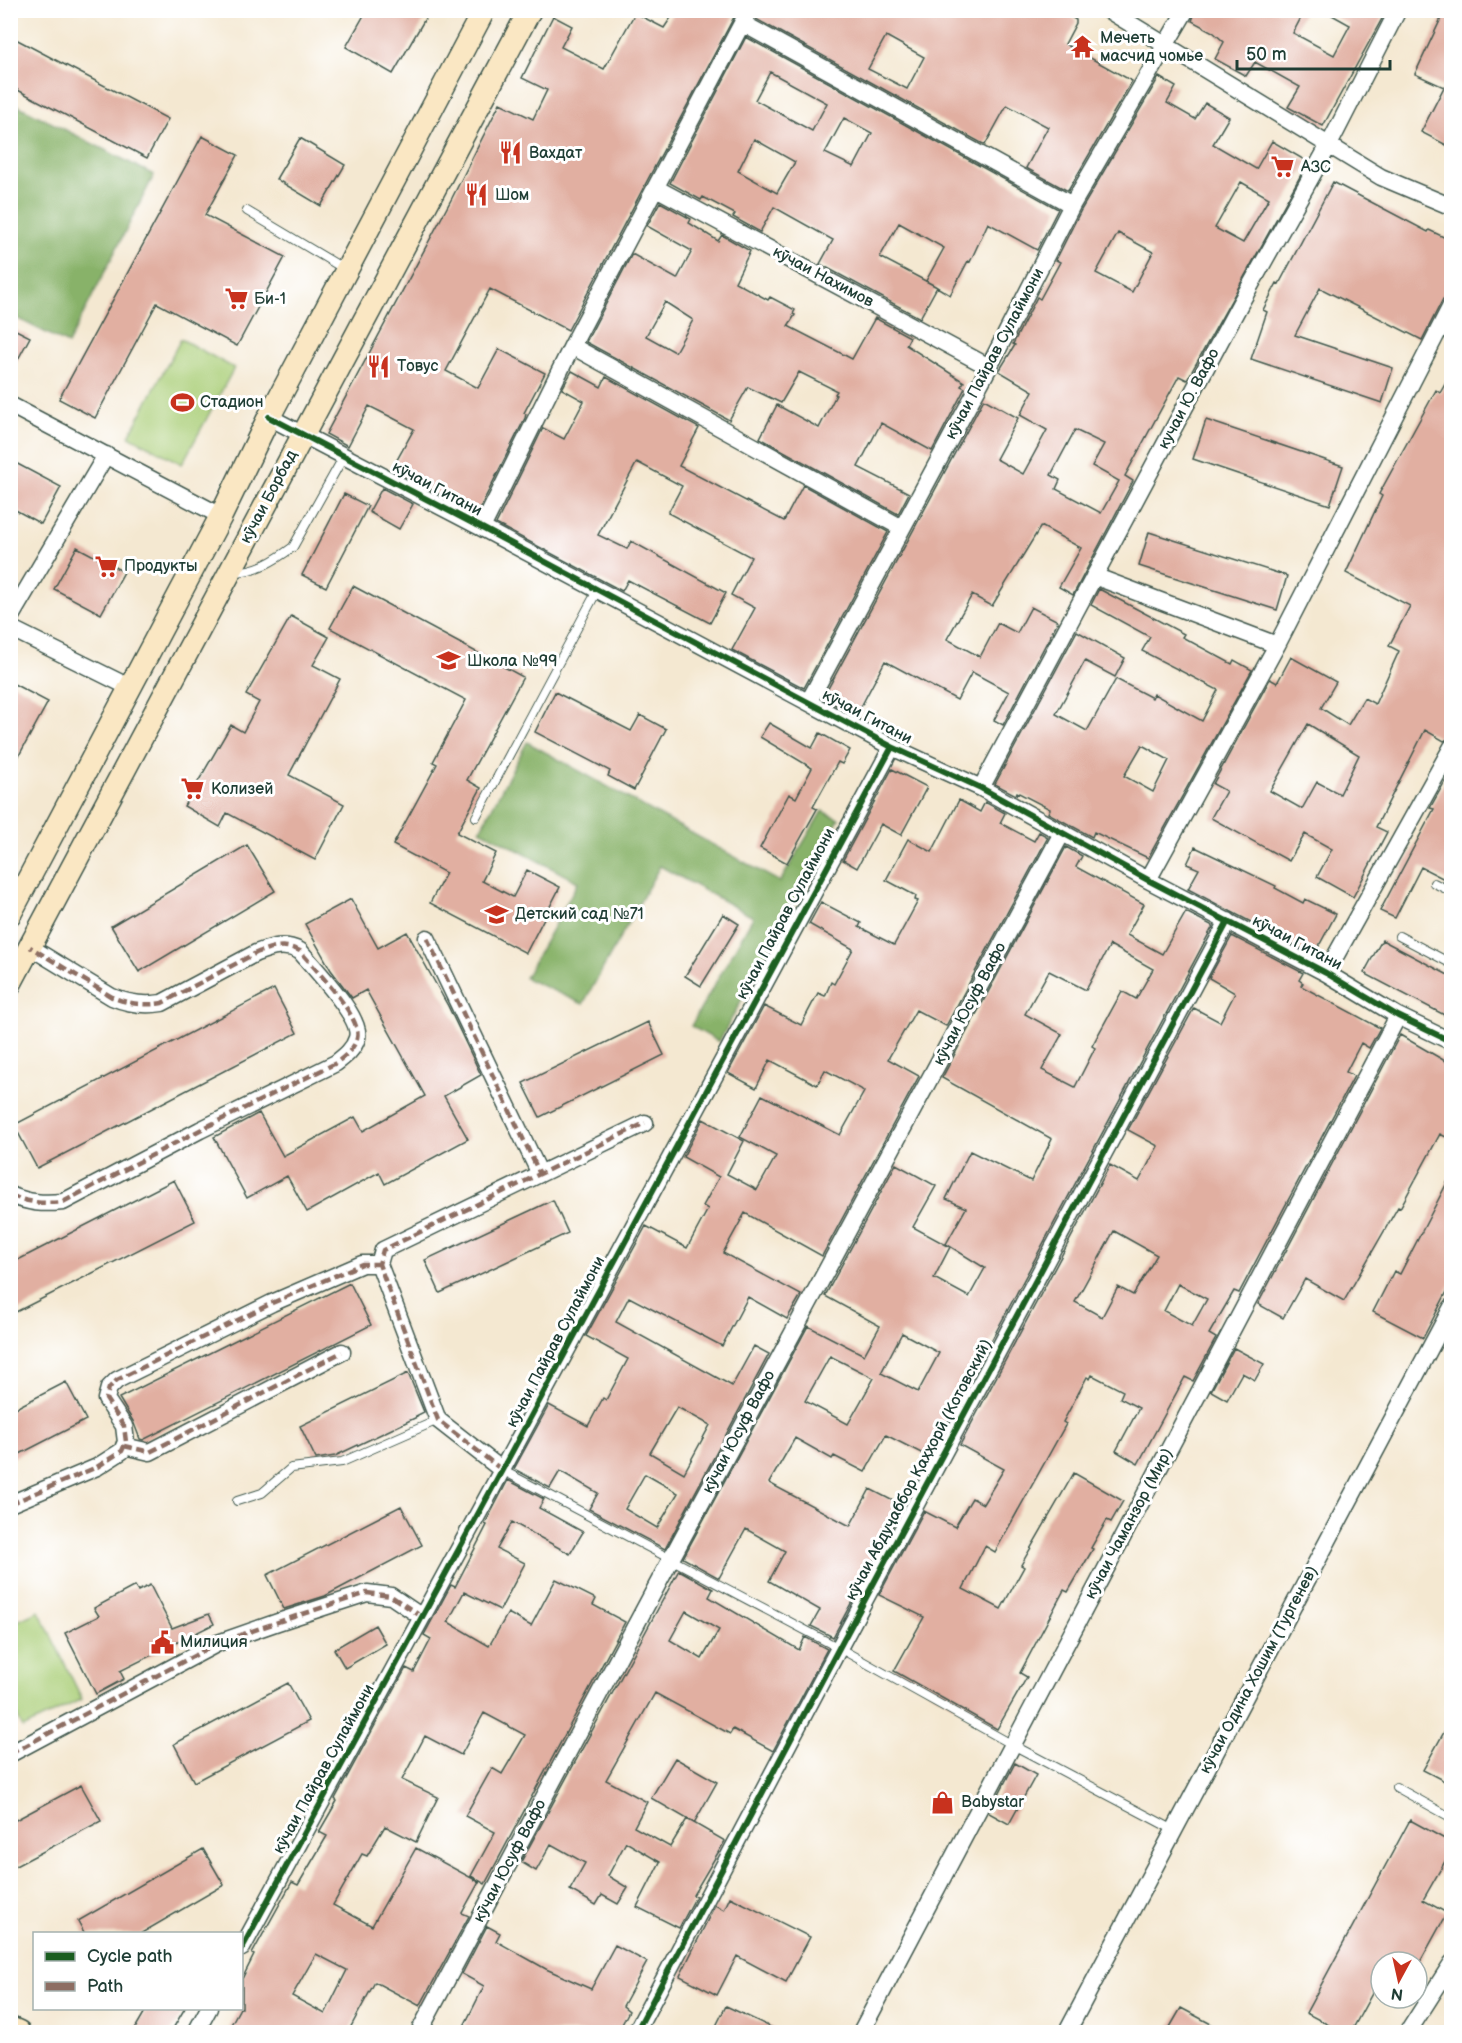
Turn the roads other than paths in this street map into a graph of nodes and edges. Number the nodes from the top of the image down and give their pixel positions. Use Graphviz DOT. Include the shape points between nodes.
graph roads {
  1 [pos="484,10"];
  2 [pos="530,10"];
  3 [pos="1108,10"];
  4 [pos="1186,10"];
  5 [pos="1398,10"];
  6 [pos="746,17"];
  7 [pos="1166,46"];
  8 [pos="1329,145"];
  9 [pos="656,188"];
  10 [pos="1072,205"];
  11 [pos="1452,207"];
  12 [pos="247,211"];
  13 [pos="347,270"];
  14 [pos="1452,304"];
  15 [pos="572,346"];
  16 [pos="989,367"];
  17 [pos="10,405"];
  18 [pos="269,417"];
  19 [pos="302,434"];
  20 [pos="106,456"];
  21 [pos="344,456"];
  22 [pos="221,516"];
  23 [pos="482,528"];
  24 [pos="902,528"];
  25 [pos="229,572"];
  26 [pos="1095,576"];
  27 [pos="598,590"];
  28 [pos="10,618"];
  29 [pos="10,628"];
  30 [pos="1277,645"];
  31 [pos="131,688"];
  32 [pos="809,701"];
  33 [pos="892,747"];
  34 [pos="1452,747"];
  35 [pos="981,789"];
  36 [pos="476,817"];
  37 [pos="1062,833"];
  38 [pos="1148,879"];
  39 [pos="1434,883"];
  40 [pos="1452,892"];
  41 [pos="10,914"];
  42 [pos="1228,921"];
  43 [pos="1399,936"];
  44 [pos="427,939"];
  45 [pos="30,947"];
  46 [pos="1452,964"];
  47 [pos="1326,973"];
  48 [pos="10,984"];
  49 [pos="1398,1016"];
  50 [pos="1452,1042"];
  51 [pos="645,1123"];
  52 [pos="540,1174"];
  53 [pos="10,1195"];
  54 [pos="379,1264"];
  55 [pos="1452,1307"];
  56 [pos="342,1353"];
  57 [pos="438,1420"];
  58 [pos="124,1446"];
  59 [pos="502,1470"];
  60 [pos="237,1501"];
  61 [pos="10,1504"];
  62 [pos="671,1559"];
  63 [pos="422,1617"];
  64 [pos="839,1648"];
  65 [pos="1013,1745"];
  66 [pos="10,1754"];
  67 [pos="1396,1786"];
  68 [pos="1452,1818"];
  69 [pos="1174,1830"];
  70 [pos="243,1946"];
  71 [pos="1452,1963"];
  72 [pos="208,2010"];
  73 [pos="10,2028"];
  74 [pos="19,2032"];
  75 [pos="196,2032"];
  76 [pos="419,2032"];
  77 [pos="636,2032"];
  78 [pos="861,2032"];
  79 [pos="1067,2032"];
  80 [pos="1408,2032"];
  1 -- 13 [label="main road, кӯчаи Борбад"];
  2 -- 19 [label="main road, кӯчаи Борбад"];
  3 -- 7 [label="street"];
  4 -- 7 [label="street, кӯчаи Пайрав Сулаймони"];
  5 -- 8 [label="street, кучаи Ю. Вафо"];
  6 -- 9 [label="street"];
  6 -- 10 [label="street"];
  7 -- 8 [label="street"];
  7 -- 10 [label="street, кӯчаи Пайрав Сулаймони"];
  8 -- 11 [label="street" via="1381,177"];
  8 -- 26 [label="street, кучаи Ю. Вафо"];
  9 -- 15 [label="street"];
  9 -- 16 [label="street, кӯчаи Нахимов"];
  10 -- 16 [label="street, кӯчаи Пайрав Сулаймони"];
  12 -- 13 [label="lane"];
  13 -- 18 [label="main road, кӯчаи Борбад"];
  14 -- 30 [label="street"];
  15 -- 23 [label="street"];
  15 -- 24 [label="street"];
  16 -- 24 [label="street, кӯчаи Пайрав Сулаймони"];
  17 -- 20 [label="street"];
  18 -- 19 [label="street, кӯчаи Гитани"];
  18 -- 22 [label="main road, кӯчаи Борбад"];
  19 -- 21 [label="street, кӯчаи Гитани"];
  19 -- 25 [label="main road, кӯчаи Борбад"];
  20 -- 22 [label="street"];
  20 -- 28 [label="street"];
  21 -- 23 [label="street, кӯчаи Гитани"];
  21 -- 25 [label="lane" via="293,547 257,569"];
  22 -- 31 [label="main road, кӯчаи Борбад"];
  23 -- 27 [label="street, кӯчаи Гитани"];
  24 -- 32 [label="street, кӯчаи Пайрав Сулаймони"];
  25 -- 45 [label="main road, кӯчаи Борбад"];
  26 -- 30 [label="street"];
  26 -- 35 [label="street, кучаи Ю. Вафо"];
  27 -- 32 [label="street, кӯчаи Гитани"];
  27 -- 36 [label="lane"];
  29 -- 31 [label="street"];
  30 -- 38 [label="street"];
  31 -- 41 [label="main road, кӯчаи Борбад"];
  32 -- 33 [label="street, кӯчаи Гитани"];
  33 -- 35 [label="street, кӯчаи Гитани"];
  33 -- 59 [label="street, кӯчаи Пайрав Сулаймони"];
  34 -- 47 [label="street"];
  35 -- 37 [label="street, кӯчаи Гитани"];
  37 -- 38 [label="street, кӯчаи Гитани"];
  37 -- 62 [label="street, кӯчаи Юсуф Вафо"];
  38 -- 42 [label="street, кӯчаи Гитани"];
  39 -- 40 [label="lane"];
  42 -- 47 [label="street, кӯчаи Гитани"];
  42 -- 64 [label="street, кӯчаи Абдуҷаббор Қаҳҳорӣ (Котовский)"];
  43 -- 46 [label="lane"];
  44 -- 52 [label="street"];
  45 -- 48 [label="main road, кӯчаи Борбад"];
  45 -- 53 [label="street" via="112,997 145,1005 162,1003 256,953 291,946 300,951 350,1012 358,1032 354,1046 336,1063 63,1202 41,1204"];
  47 -- 49 [label="street, кӯчаи Гитани"];
  49 -- 50 [label="street, кӯчаи Гитани"];
  49 -- 65 [label="street, кӯчаи Чаманзор (Мир)"];
  51 -- 52 [label="street"];
  52 -- 54 [label="street" via="383,1250"];
  54 -- 57 [label="street"];
  54 -- 58 [label="street" via="362,1264 272,1303 117,1380 106,1399 124,1426"];
  55 -- 69 [label="street, кӯчаи Одина Хошим (Тургенев)"];
  56 -- 58 [label="street" via="150,1452"];
  57 -- 59 [label="street"];
  57 -- 60 [label="lane" via="342,1462 291,1468 262,1493"];
  58 -- 61 [label="street" via="97,1467"];
  59 -- 62 [label="lane"];
  59 -- 63 [label="street, кӯчаи Пайрав Сулаймони"];
  62 -- 64 [label="lane"];
  62 -- 76 [label="street, кӯчаи Юсуф Вафо"];
  63 -- 66 [label="street" via="391,1596 367,1593 218,1642"];
  63 -- 70 [label="street, кӯчаи Пайрав Сулаймони"];
  64 -- 65 [label="lane"];
  64 -- 77 [label="street, кӯчаи Абдуҷаббор Қаҳҳорӣ (Котовский)"];
  65 -- 69 [label="lane"];
  65 -- 78 [label="street, кӯчаи Чаманзор (Мир)"];
  67 -- 68 [label="lane"];
  69 -- 79 [label="street, кӯчаи Одина Хошим (Тургенев)"];
  71 -- 80 [label="street"];
  72 -- 75 [label="street"];
  73 -- 74 [label="main road"];
}
